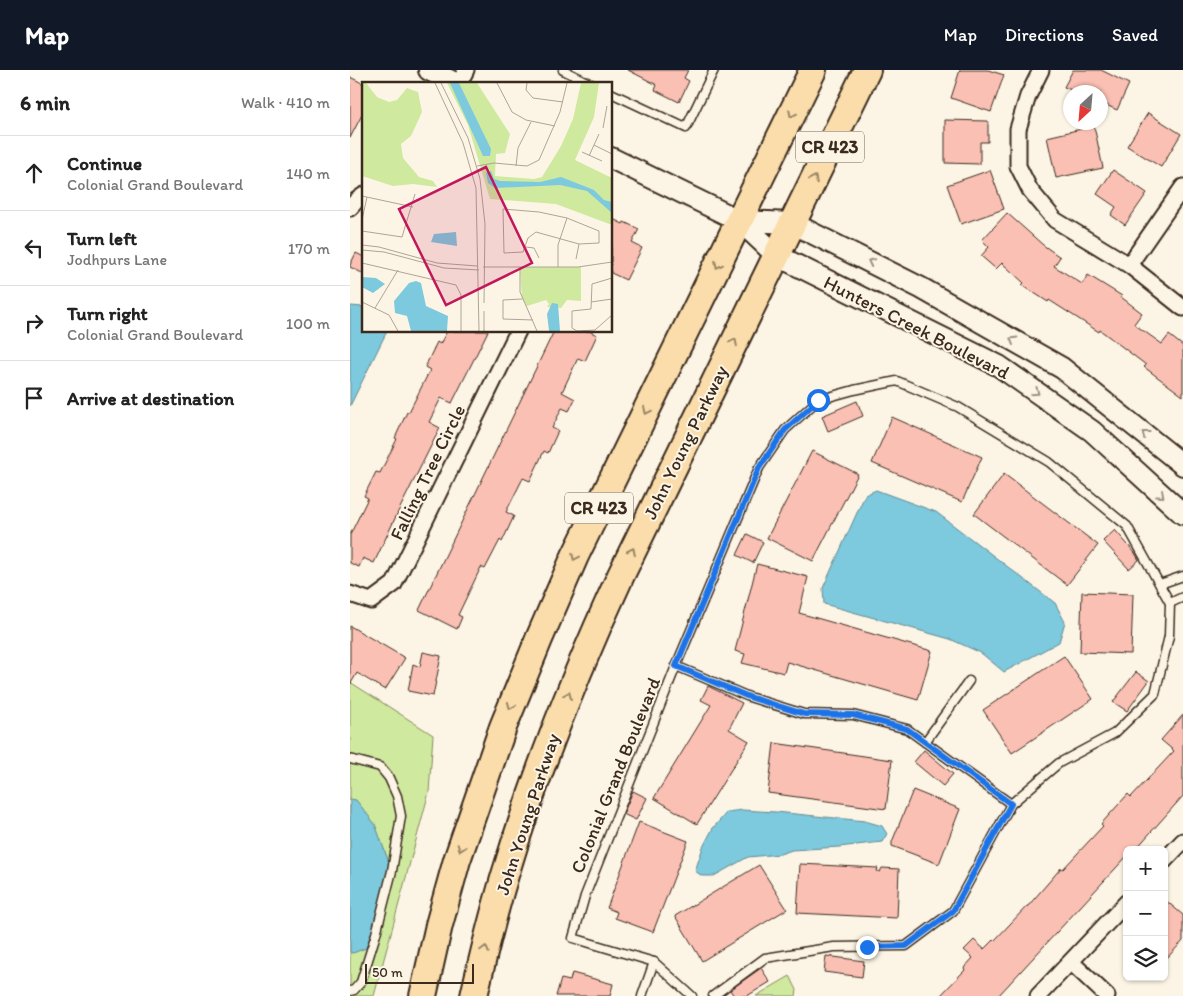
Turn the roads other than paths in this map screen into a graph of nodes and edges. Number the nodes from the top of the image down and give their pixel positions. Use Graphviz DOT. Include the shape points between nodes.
graph roads {
  1 [pos="429,70"];
  2 [pos="466,70"];
  3 [pos="563,70"];
  4 [pos="714,70"];
  5 [pos="814,70"];
  6 [pos="868,70"];
  7 [pos="1041,70"];
  8 [pos="454,82"];
  9 [pos="459,82"];
  10 [pos="587,82"];
  11 [pos="612,93"];
  12 [pos="612,158"];
  13 [pos="1183,187"];
  14 [pos="362,196"];
  15 [pos="350,208"];
  16 [pos="740,221"];
  17 [pos="792,223"];
  18 [pos="776,255"];
  19 [pos="1129,265"];
  20 [pos="1183,308"];
  21 [pos="518,332"];
  22 [pos="1183,465"];
  23 [pos="1183,514"];
  24 [pos="1183,576"];
  25 [pos="1160,584"];
  26 [pos="350,594"];
  27 [pos="1183,598"];
  28 [pos="1170,603"];
  29 [pos="676,666"];
  30 [pos="970,681"];
  31 [pos="925,742"];
  32 [pos="350,759"];
  33 [pos="1011,804"];
  34 [pos="1183,841"];
  35 [pos="1168,858"];
  36 [pos="1123,906"];
  37 [pos="654,962"];
  38 [pos="1071,962"];
  39 [pos="350,991"];
  40 [pos="423,996"];
  41 [pos="474,996"];
  42 [pos="642,996"];
  43 [pos="692,996"];
  44 [pos="713,996"];
  45 [pos="1038,996"];
  46 [pos="1107,996"];
  1 -- 8 [label="street"];
  2 -- 9 [label="street"];
  3 -- 10 [label="lane"];
  4 -- 11 [label="lane" via="686,128"];
  5 -- 16 [label="highway, CR 423, one-way"];
  17 -- 6 [label="highway, John Young Parkway / CR 423, one-way"];
  7 -- 19 [label="street" via="1028,96 1018,129 1018,166 1030,190 1055,220"];
  12 -- 16 [label="street, Hunters Creek Boulevard"];
  13 -- 19 [label="street"];
  14 -- 15 [label="street"];
  16 -- 17 [label="street, Hunters Creek Boulevard"];
  16 -- 18 [label="street, Hunters Creek Boulevard"];
  16 -- 40 [label="highway, CR 423, one-way" via="575,556 502,727 457,860"];
  17 -- 18 [label="highway, John Young Parkway / CR 423"];
  22 -- 17 [label="street, Hunters Creek Boulevard, one-way" via="1062,368 921,288"];
  18 -- 23 [label="street, Hunters Creek Boulevard, one-way" via="999,366 1092,431"];
  41 -- 18 [label="highway, John Young Parkway / CR 423, one-way" via="504,875 541,765 590,642"];
  19 -- 20 [label="street"];
  21 -- 26 [label="street, Falling Tree Circle" via="394,584 371,601"];
  24 -- 25 [label="lane"];
  25 -- 28 [label="lane, Colonial Grand Boulevard"];
  25 -- 29 [label="lane, Colonial Grand Boulevard" via="1127,526 1049,462 958,407 897,381 818,400 785,430 759,468"];
  27 -- 28 [label="lane"];
  28 -- 33 [label="lane, Colonial Grand Boulevard" via="1169,636 1155,694 1114,733 1059,763"];
  29 -- 31 [label="lane" via="758,700 804,714 853,715 907,729"];
  29 -- 37 [label="lane, Colonial Grand Boulevard" via="584,896 573,938"];
  30 -- 31 [label="lane"];
  31 -- 33 [label="lane"];
  32 -- 39 [label="lane" via="380,767 389,778 400,816 392,871 376,934 361,982"];
  33 -- 44 [label="lane, Colonial Grand Boulevard" via="953,911 906,946 834,947 765,958"];
  34 -- 35 [label="street"];
  36 -- 38 [label="street"];
  37 -- 42 [label="lane"];
  37 -- 43 [label="lane, Colonial Grand Boulevard"];
  38 -- 45 [label="street"];
  38 -- 46 [label="street"];
}
